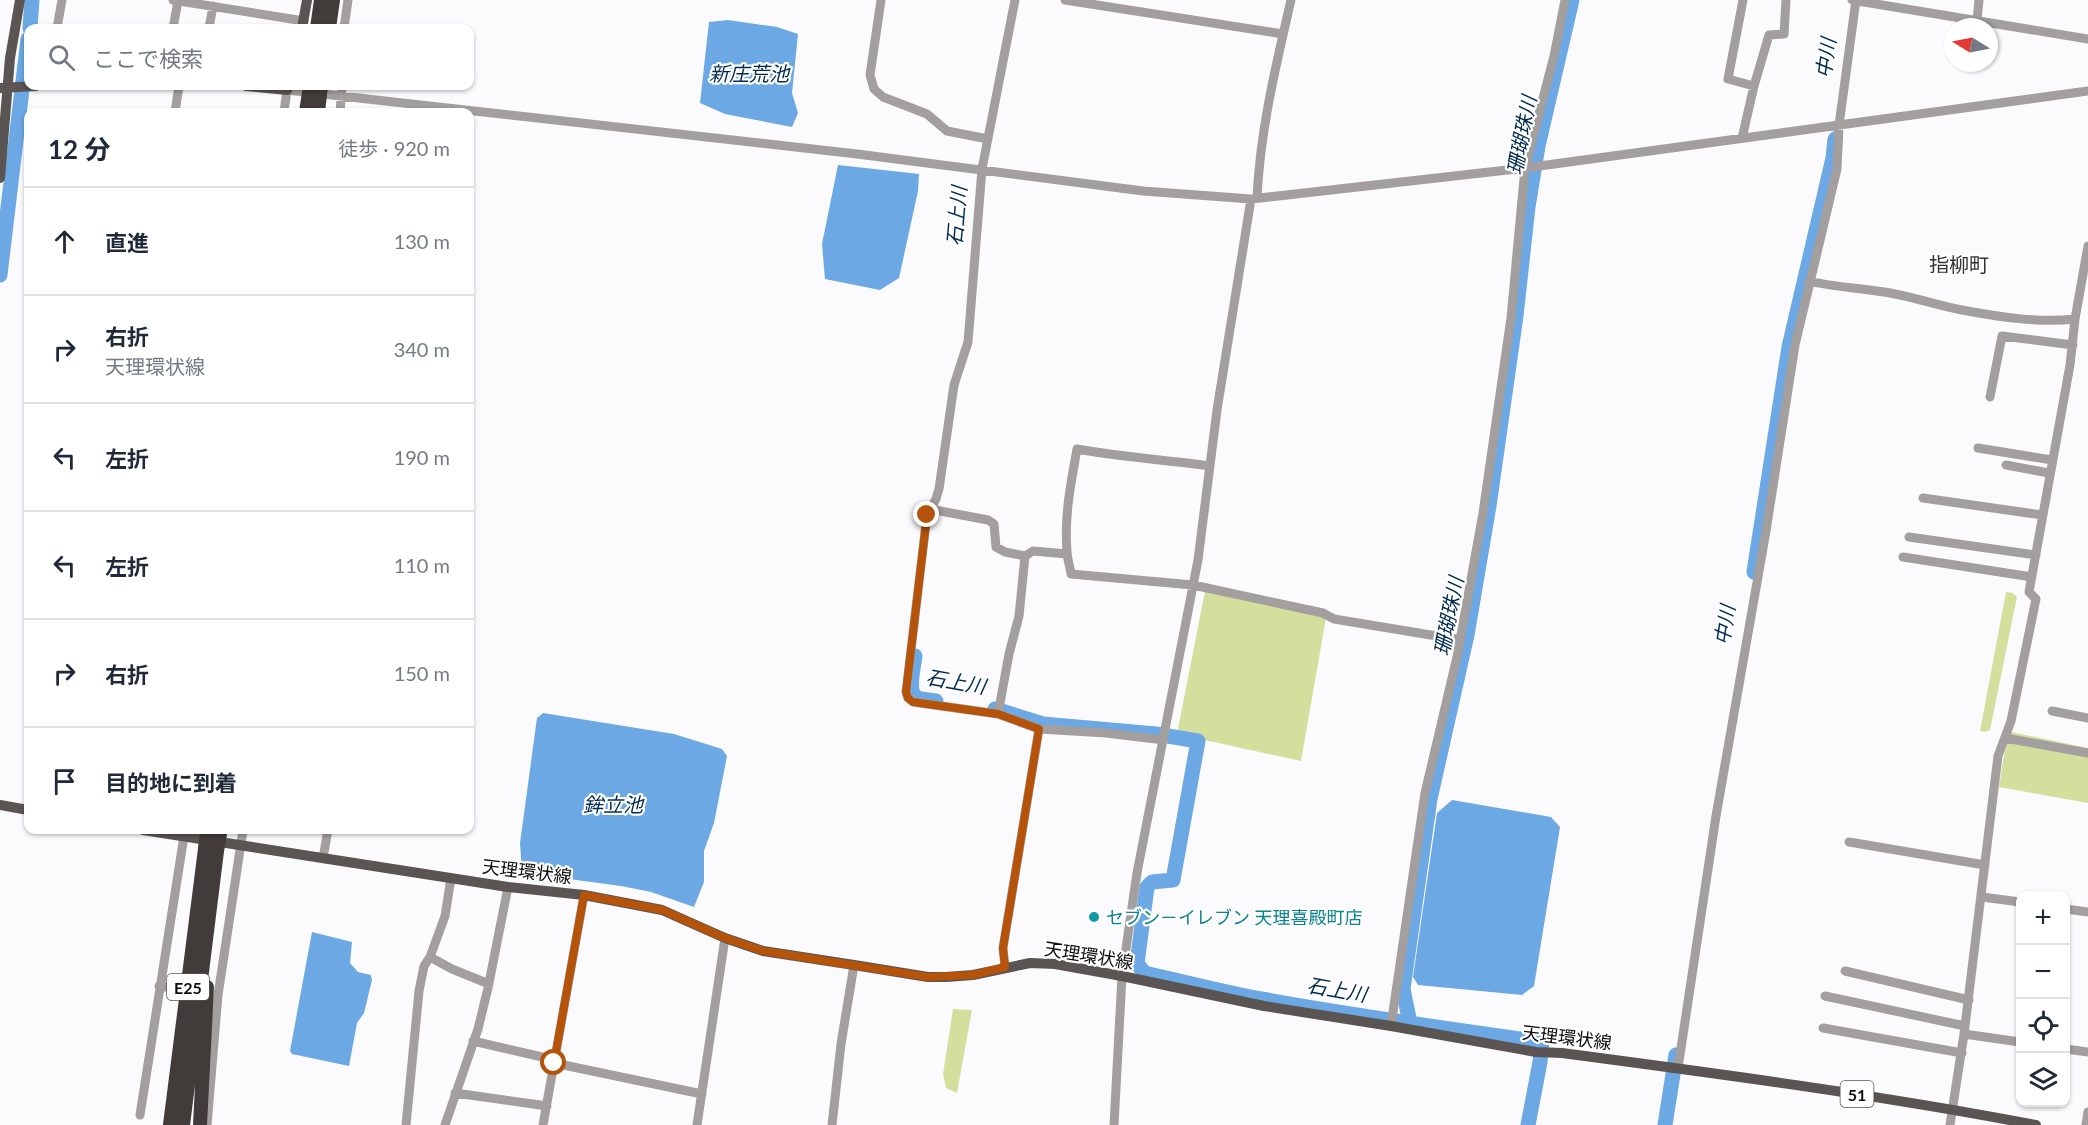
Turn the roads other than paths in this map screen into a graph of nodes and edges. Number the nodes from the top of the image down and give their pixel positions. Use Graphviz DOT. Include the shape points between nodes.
graph roads {
  1 [pos="20,0"];
  2 [pos="62,0"];
  3 [pos="173,0"];
  4 [pos="307,0"];
  5 [pos="321,0"];
  6 [pos="333,0"];
  7 [pos="348,0"];
  8 [pos="881,0"];
  9 [pos="1015,0"];
  10 [pos="1065,0"];
  11 [pos="1291,0"];
  12 [pos="1565,0"];
  13 [pos="1743,0"];
  14 [pos="1786,0"];
  15 [pos="1855,0"];
  16 [pos="1979,0"];
  17 [pos="178,1"];
  18 [pos="211,4"];
  19 [pos="1965,18"];
  20 [pos="1977,18"];
  21 [pos="58,24"];
  22 [pos="174,24"];
  23 [pos="209,24"];
  24 [pos="299,24"];
  25 [pos="303,24"];
  26 [pos="318,24"];
  27 [pos="330,24"];
  28 [pos="345,24"];
  29 [pos="1998,24"];
  30 [pos="1283,34"];
  31 [pos="2088,39"];
  32 [pos="5,57"];
  33 [pos="1754,86"];
  34 [pos="24,87"];
  35 [pos="7,88"];
  36 [pos="178,90"];
  37 [pos="288,90"];
  38 [pos="300,90"];
  39 [pos="309,90"];
  40 [pos="321,90"];
  41 [pos="342,90"];
  42 [pos="2088,91"];
  43 [pos="342,97"];
  44 [pos="176,108"];
  45 [pos="285,108"];
  46 [pos="307,108"];
  47 [pos="318,108"];
  48 [pos="341,108"];
  49 [pos="443,108"];
  50 [pos="474,111"];
  51 [pos="1839,125"];
  52 [pos="1742,138"];
  53 [pos="988,139"];
  54 [pos="1525,168"];
  55 [pos="982,170"];
  56 [pos="0,178"];
  57 [pos="1254,199"];
  58 [pos="2088,246"];
  59 [pos="1809,281"];
  60 [pos="2078,326"];
  61 [pos="2073,345"];
  62 [pos="1990,397"];
  63 [pos="1978,448"];
  64 [pos="2052,460"];
  65 [pos="2006,465"];
  66 [pos="1210,466"];
  67 [pos="2049,473"];
  68 [pos="1923,498"];
  69 [pos="930,509"];
  70 [pos="2042,515"];
  71 [pos="1909,537"];
  72 [pos="1067,554"];
  73 [pos="2036,555"];
  74 [pos="1025,556"];
  75 [pos="1902,557"];
  76 [pos="2032,577"];
  77 [pos="1194,585"];
  78 [pos="1461,640"];
  79 [pos="999,711"];
  80 [pos="2052,711"];
  81 [pos="2088,718"];
  82 [pos="1039,729"];
  83 [pos="2005,738"];
  84 [pos="1164,740"];
  85 [pos="2088,753"];
  86 [pos="0,804"];
  87 [pos="24,809"];
  88 [pos="184,834"];
  89 [pos="188,834"];
  90 [pos="214,834"];
  91 [pos="242,834"];
  92 [pos="327,834"];
  93 [pos="1849,842"];
  94 [pos="241,846"];
  95 [pos="211,850"];
  96 [pos="323,858"];
  97 [pos="1986,865"];
  98 [pos="451,878"];
  99 [pos="508,887"];
  100 [pos="211,893"];
  101 [pos="584,895"];
  102 [pos="1982,897"];
  103 [pos="2016,901"];
  104 [pos="2070,910"];
  105 [pos="2088,912"];
  106 [pos="725,938"];
  107 [pos="430,957"];
  108 [pos="855,965"];
  109 [pos="1005,967"];
  110 [pos="1845,971"];
  111 [pos="1122,975"];
  112 [pos="489,984"];
  113 [pos="159,986"];
  114 [pos="176,988"];
  115 [pos="1825,996"];
  116 [pos="1969,1000"];
  117 [pos="1391,1026"];
  118 [pos="1823,1028"];
  119 [pos="1965,1030"];
  120 [pos="473,1041"];
  121 [pos="2016,1041"];
  122 [pos="2070,1049"];
  123 [pos="2088,1052"];
  124 [pos="1962,1053"];
  125 [pos="555,1061"];
  126 [pos="1673,1068"];
  127 [pos="455,1094"];
  128 [pos="702,1094"];
  129 [pos="546,1106"];
  130 [pos="1953,1109"];
  131 [pos="2088,1112"];
  132 [pos="140,1115"];
  133 [pos="170,1125"];
  134 [pos="183,1125"];
  135 [pos="200,1125"];
  136 [pos="207,1125"];
  137 [pos="406,1125"];
  138 [pos="445,1125"];
  139 [pos="543,1125"];
  140 [pos="697,1125"];
  141 [pos="831,1125"];
  142 [pos="1114,1125"];
  143 [pos="1950,1125"];
  144 [pos="2036,1125"];
  145 [pos="2086,1125"];
  1 -- 32 [label="main road"];
  2 -- 21 [label="street"];
  3 -- 17 [label="street"];
  4 -- 25 [label="main road"];
  5 -- 26 [label="highway"];
  6 -- 27 [label="highway"];
  7 -- 28 [label="street"];
  8 -- 53 [label="street" via="870,75 877,92 883,98 927,114 947,131"];
  9 -- 53 [label="street"];
  10 -- 30 [label="street"];
  11 -- 30 [label="street"];
  12 -- 54 [label="street"];
  13 -- 33 [label="street" via="1728,79"];
  14 -- 33 [label="street" via="1784,34 1769,35"];
  15 -- 19 [label="street"];
  15 -- 51 [label="street"];
  16 -- 20 [label="street"];
  17 -- 18 [label="street"];
  17 -- 22 [label="street"];
  18 -- 23 [label="street"];
  18 -- 24 [label="street"];
  29 -- 31 [label="street"];
  30 -- 57 [label="street"];
  32 -- 35 [label="main road"];
  33 -- 52 [label="street"];
  34 -- 35 [label="main road"];
  35 -- 56 [label="main road"];
  36 -- 44 [label="street"];
  37 -- 45 [label="street"];
  38 -- 43 [label="street"];
  39 -- 46 [label="highway, bridge"];
  40 -- 47 [label="highway, bridge"];
  41 -- 43 [label="street"];
  42 -- 51 [label="street"];
  43 -- 48 [label="street"];
  43 -- 49 [label="street"];
  50 -- 55 [label="street"];
  51 -- 52 [label="street"];
  51 -- 59 [label="street" via="1837,169"];
  52 -- 54 [label="street"];
  53 -- 55 [label="street"];
  54 -- 57 [label="street"];
  54 -- 78 [label="street" via="1511,318"];
  55 -- 57 [label="street" via="1143,191"];
  55 -- 69 [label="street" via="968,342 954,386 936,499"];
  57 -- 66 [label="street"];
  58 -- 60 [label="street"];
  59 -- 60 [label="street" via="1895,294 1961,310"];
  59 -- 126 [label="street"];
  60 -- 61 [label="street"];
  61 -- 62 [label="street" via="2002,336"];
  61 -- 64 [label="street"];
  63 -- 64 [label="street"];
  64 -- 67 [label="street"];
  65 -- 67 [label="street"];
  66 -- 72 [label="street" via="1077,449 1067,506"];
  66 -- 77 [label="street"];
  67 -- 70 [label="street"];
  68 -- 70 [label="street"];
  69 -- 74 [label="street" via="988,520 994,524 996,547"];
  69 -- 79 [label="street" via="908,698 913,702"];
  70 -- 73 [label="street"];
  71 -- 73 [label="street"];
  72 -- 74 [label="street" via="1033,551"];
  72 -- 77 [label="street" via="1071,574"];
  73 -- 76 [label="street"];
  74 -- 79 [label="street" via="1019,616"];
  75 -- 76 [label="street"];
  76 -- 83 [label="street" via="2029,592 2036,599"];
  77 -- 78 [label="street" via="1323,613 1334,619"];
  77 -- 84 [label="street"];
  78 -- 117 [label="street" via="1425,793"];
  79 -- 82 [label="street"];
  80 -- 81 [label="street"];
  82 -- 84 [label="street"];
  82 -- 109 [label="street" via="1003,948"];
  83 -- 85 [label="street"];
  83 -- 97 [label="street" via="1998,756"];
  84 -- 111 [label="street" via="1137,873"];
  86 -- 87 [label="main road"];
  88 -- 113 [label="street"];
  89 -- 94 [label="main road, 天理環状線 / 51"];
  90 -- 95 [label="highway, E25, bridge"];
  91 -- 94 [label="street"];
  92 -- 96 [label="street"];
  93 -- 97 [label="street"];
  94 -- 96 [label="main road, 天理環状線 / 51"];
  94 -- 136 [label="street" via="216,994"];
  95 -- 100 [label="highway, E25"];
  95 -- 133 [label="highway, E25"];
  96 -- 98 [label="main road, 天理環状線 / 51"];
  97 -- 102 [label="street"];
  98 -- 99 [label="main road, 天理環状線 / 51"];
  98 -- 107 [label="street" via="445,916"];
  99 -- 101 [label="main road, 天理環状線 / 51"];
  99 -- 112 [label="street"];
  100 -- 134 [label="highway, E25"];
  100 -- 135 [label="highway" via="215,906"];
  101 -- 106 [label="main road, 天理環状線 / 51" via="662,910"];
  101 -- 125 [label="street"];
  102 -- 103 [label="street"];
  102 -- 116 [label="street"];
  104 -- 105 [label="street"];
  106 -- 108 [label="main road, 天理環状線 / 51" via="763,951"];
  106 -- 128 [label="street"];
  107 -- 112 [label="street"];
  107 -- 137 [label="street" via="419,991"];
  108 -- 109 [label="main road, 天理環状線 / 51" via="928,977 973,975"];
  108 -- 141 [label="street"];
  109 -- 111 [label="main road, 天理環状線 / 51" via="1055,964"];
  110 -- 116 [label="street"];
  111 -- 117 [label="main road, 天理環状線 / 51" via="1264,1006"];
  111 -- 142 [label="street"];
  112 -- 120 [label="street"];
  113 -- 114 [label="street"];
  113 -- 132 [label="street"];
  115 -- 119 [label="street"];
  116 -- 119 [label="street"];
  117 -- 126 [label="main road, 天理環状線 / 51" via="1541,1053"];
  118 -- 124 [label="street"];
  119 -- 121 [label="street"];
  119 -- 124 [label="street"];
  120 -- 125 [label="street"];
  120 -- 127 [label="street"];
  122 -- 123 [label="street"];
  124 -- 130 [label="street"];
  125 -- 128 [label="street"];
  125 -- 129 [label="street"];
  126 -- 130 [label="main road, 天理環状線 / 51"];
  127 -- 129 [label="street"];
  127 -- 138 [label="street"];
  128 -- 140 [label="street"];
  129 -- 139 [label="street"];
  130 -- 143 [label="street"];
  130 -- 144 [label="main road, 天理環状線 / 51"];
  131 -- 145 [label="street"];
}
